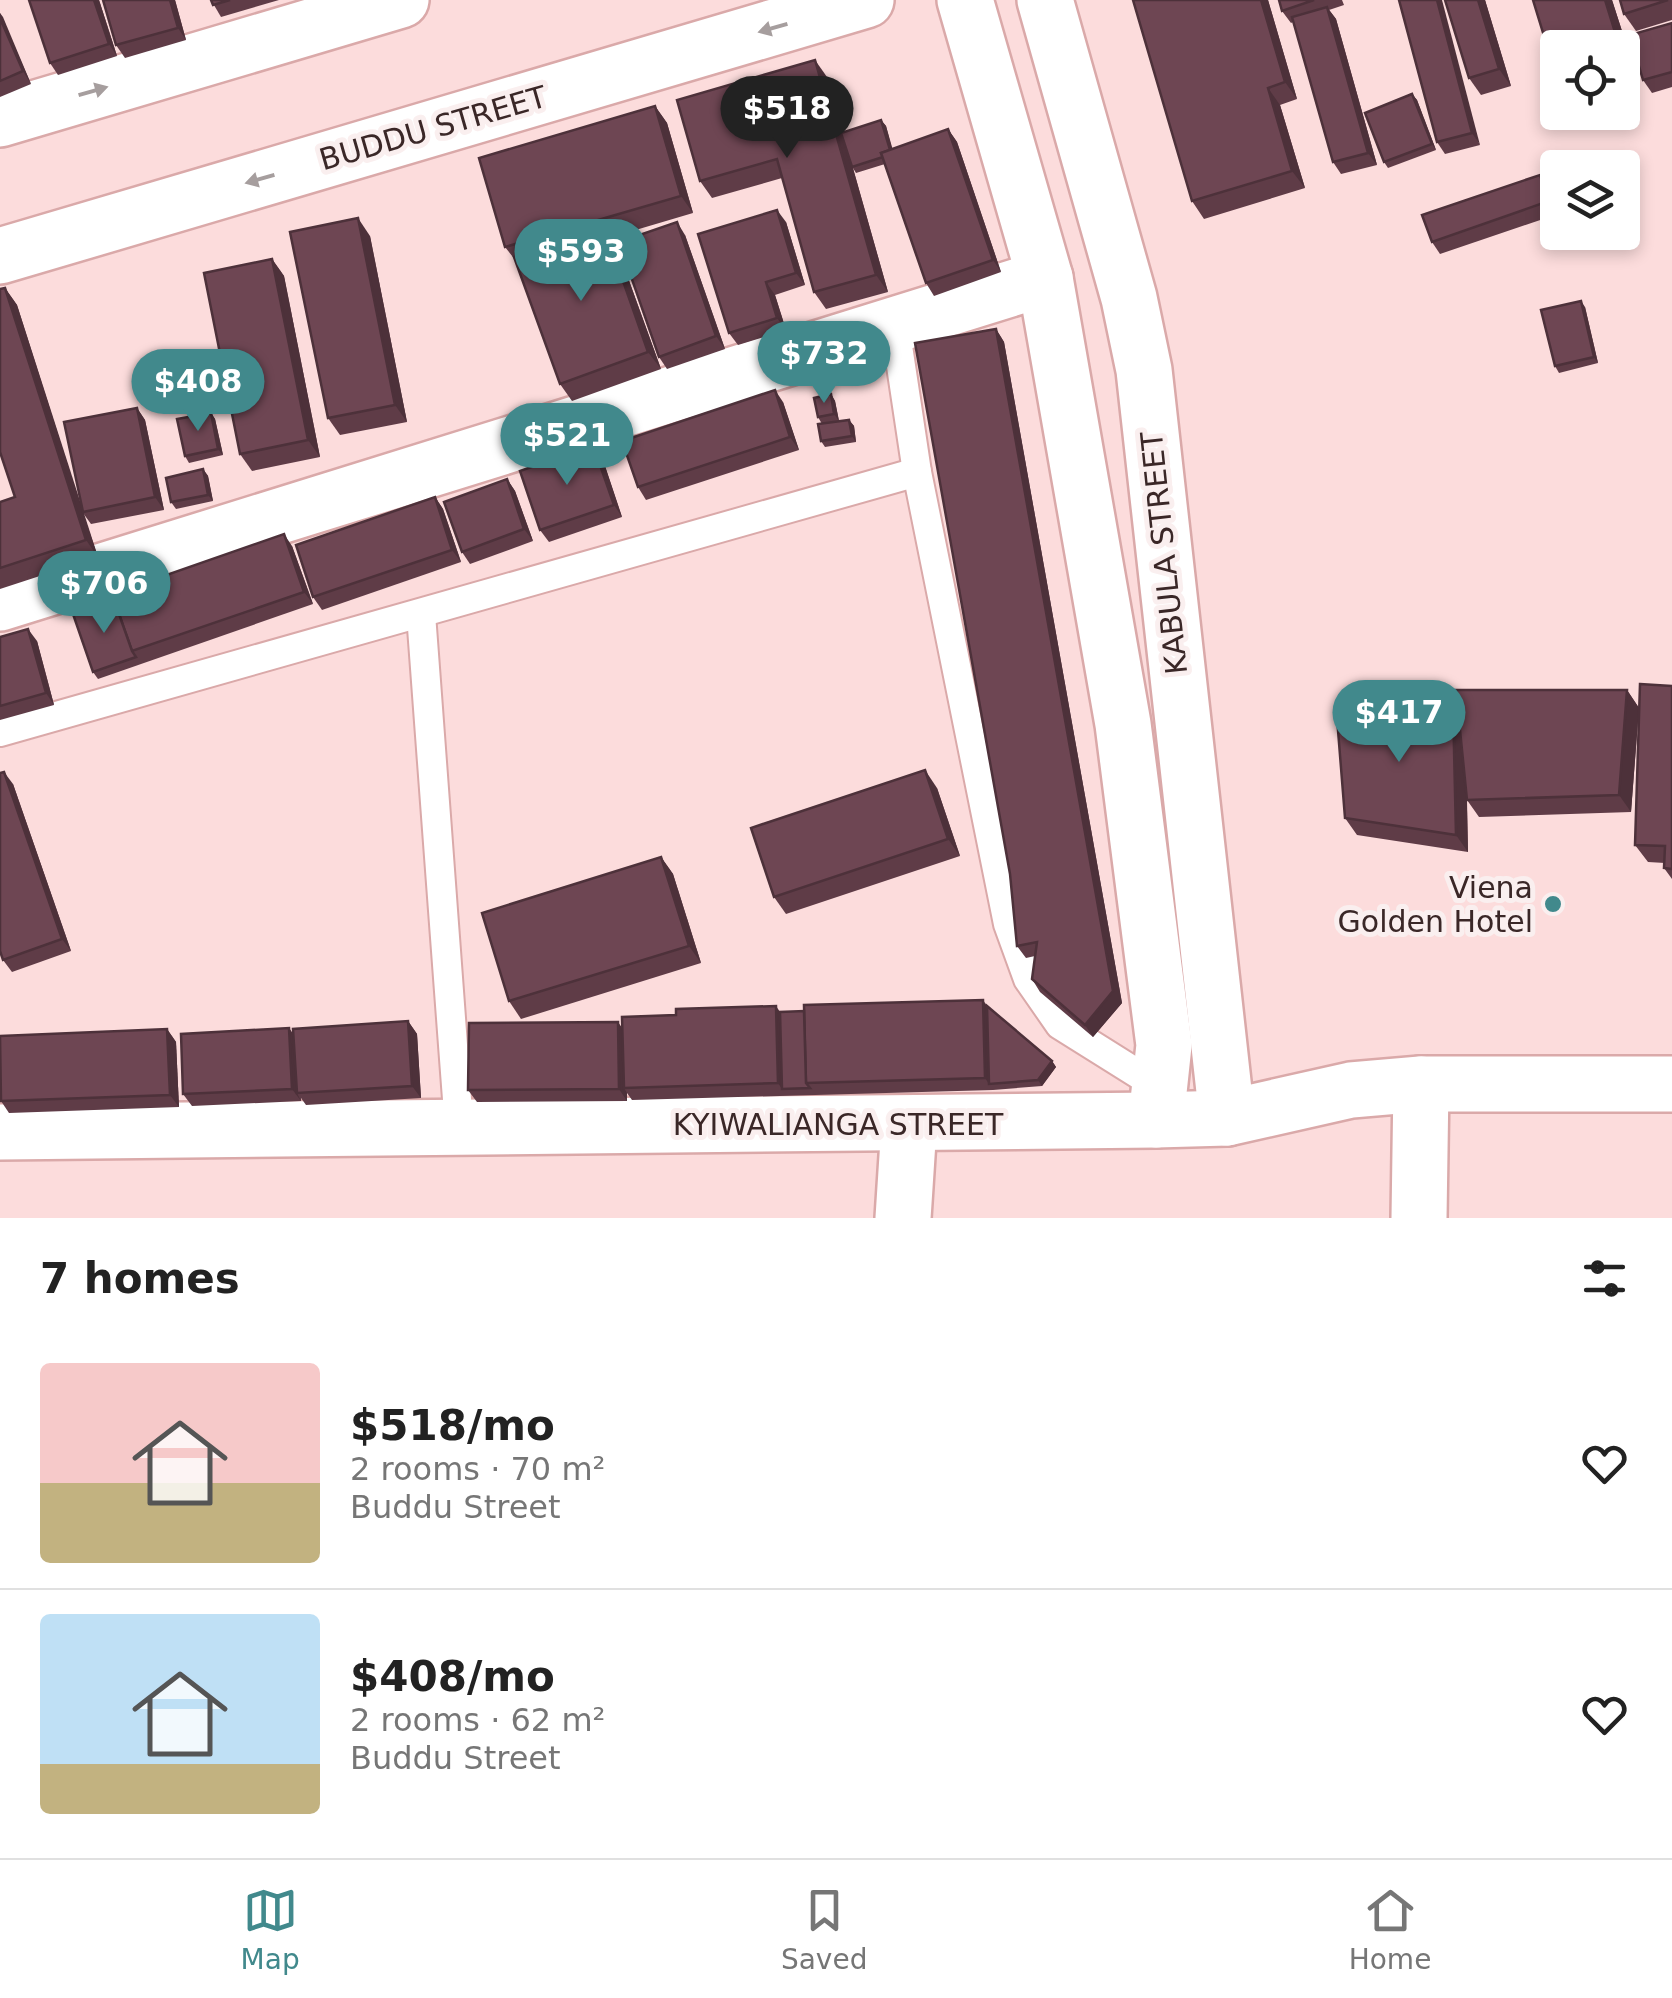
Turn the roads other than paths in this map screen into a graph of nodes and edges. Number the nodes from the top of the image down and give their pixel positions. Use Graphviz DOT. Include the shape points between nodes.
graph roads {
  1 [pos="401,0"];
  2 [pos="866,0"];
  3 [pos="965,0"];
  4 [pos="1045,0"];
  5 [pos="0,119"];
  6 [pos="0,256"];
  7 [pos="1045,278"];
  8 [pos="895,326"];
  9 [pos="917,472"];
  10 [pos="0,603"];
  11 [pos="421,614"];
  12 [pos="0,732"];
  13 [pos="1421,1084"];
  14 [pos="1672,1084"];
  15 [pos="1158,1104"];
  16 [pos="1227,1118"];
  17 [pos="459,1126"];
  18 [pos="909,1126"];
  19 [pos="0,1132"];
  20 [pos="903,1218"];
  21 [pos="1418,1218"];
  5 -- 1 [label="street, one-way"];
  2 -- 6 [label="street, BUDDU STREET, one-way"];
  3 -- 7 [label="street"];
  4 -- 16 [label="street, KABULA STREET" via="1144,370"];
  7 -- 8 [label="street"];
  7 -- 15 [label="street" via="1123,724 1164,1045"];
  8 -- 9 [label="lane"];
  8 -- 10 [label="street"];
  9 -- 11 [label="lane"];
  9 -- 15 [label="lane" via="1008,924 1028,979 1060,1025"];
  11 -- 12 [label="lane"];
  11 -- 17 [label="lane"];
  13 -- 14 [label="street, KYIWALIANGA STREET"];
  13 -- 16 [label="street, KYIWALIANGA STREET" via="1351,1090"];
  13 -- 21 [label="street"];
  15 -- 16 [label="street, KYIWALIANGA STREET"];
  15 -- 18 [label="street, KYIWALIANGA STREET"];
  17 -- 18 [label="street, KYIWALIANGA STREET"];
  17 -- 19 [label="street, KYIWALIANGA STREET"];
  18 -- 20 [label="street"];
}
